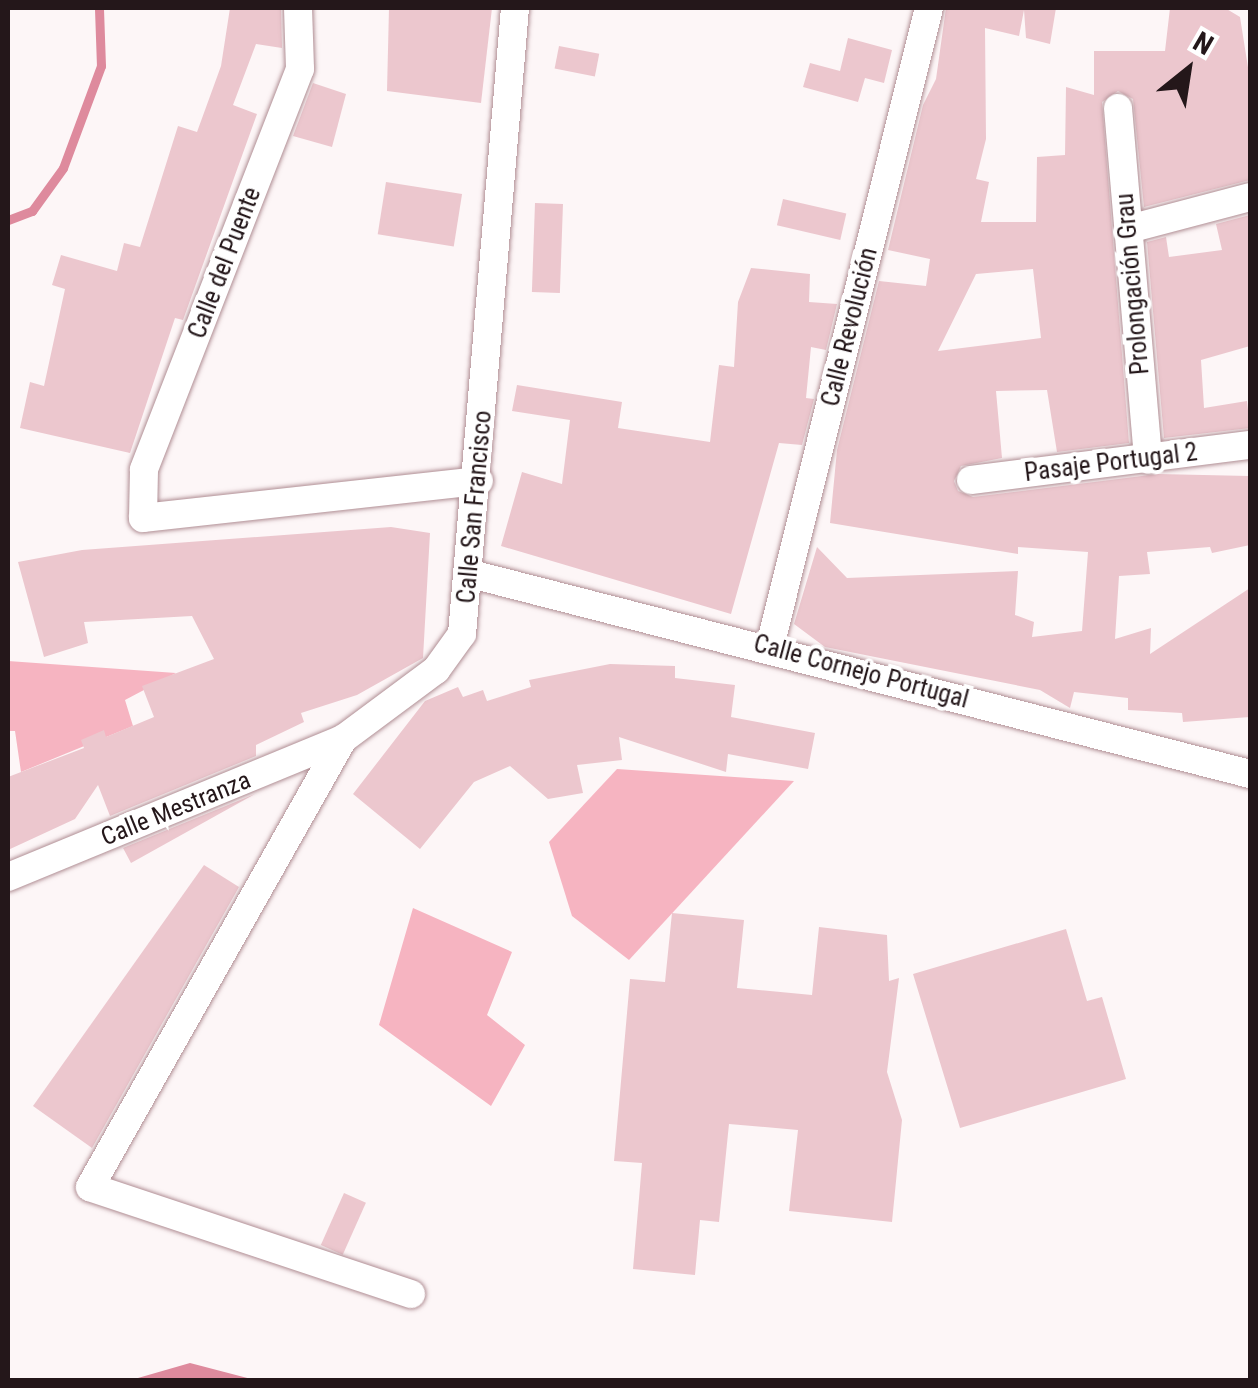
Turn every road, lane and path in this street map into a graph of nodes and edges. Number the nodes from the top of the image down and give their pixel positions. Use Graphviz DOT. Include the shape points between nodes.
graph roads {
  1 [pos="298,8"];
  2 [pos="515,8"];
  3 [pos="929,8"];
  4 [pos="1118,108"];
  5 [pos="1250,197"];
  6 [pos="1129,229"];
  7 [pos="1250,446"];
  8 [pos="1148,460"];
  9 [pos="971,480"];
  10 [pos="479,482"];
  11 [pos="471,574"];
  12 [pos="770,646"];
  13 [pos="343,739"];
  14 [pos="1250,774"];
  15 [pos="8,876"];
  16 [pos="411,1294"];
  1 -- 10 [label="street, Calle del Puente" via="300,69 144,470 143,518"];
  2 -- 10 [label="street, Calle San Francisco"];
  3 -- 12 [label="street, Calle Revolución"];
  4 -- 6 [label="street, Prolongación Grau"];
  5 -- 6 [label="street"];
  6 -- 8 [label="street, Prolongación Grau"];
  7 -- 8 [label="street, Pasaje Portugal 2"];
  8 -- 9 [label="street, Pasaje Portugal 2"];
  10 -- 11 [label="street, Calle San Francisco"];
  11 -- 12 [label="street, Calle Cornejo Portugal"];
  11 -- 13 [label="street, Calle San Francisco" via="462,634 436,670"];
  12 -- 14 [label="street, Calle Cornejo Portugal"];
  13 -- 15 [label="street, Calle Mestranza"];
  13 -- 16 [label="street, Calle San Francisco" via="90,1187"];
}
